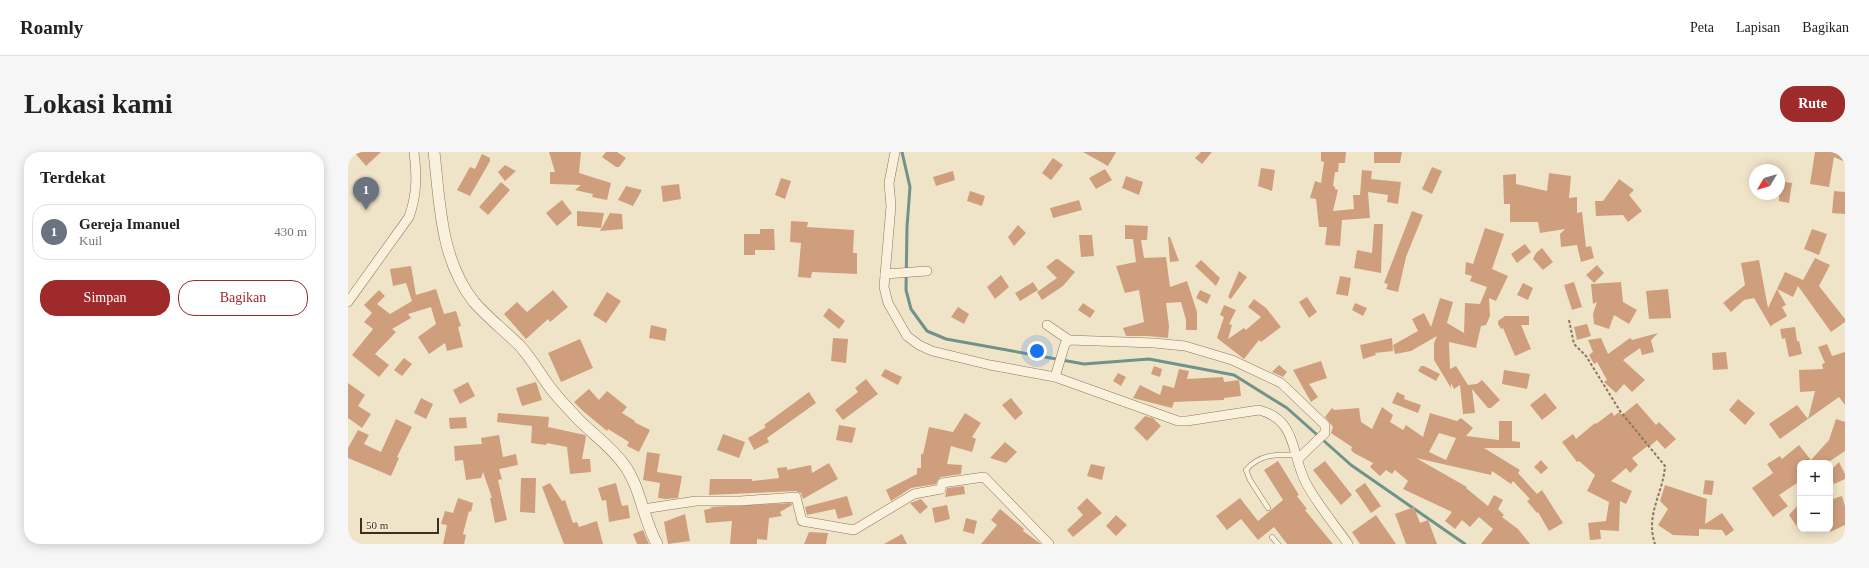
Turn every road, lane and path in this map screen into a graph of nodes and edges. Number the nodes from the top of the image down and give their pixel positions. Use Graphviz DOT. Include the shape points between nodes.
graph roads {
  1 [pos="414,152"];
  2 [pos="434,152"];
  3 [pos="895,152"];
  4 [pos="927,271"];
  5 [pos="885,274"];
  6 [pos="348,302"];
  7 [pos="1569,320"];
  8 [pos="1048,325"];
  9 [pos="1067,343"];
  10 [pos="1057,373"];
  11 [pos="1298,457"];
  12 [pos="1268,508"];
  13 [pos="643,509"];
  14 [pos="1272,537"];
  15 [pos="657,544"];
  16 [pos="1050,544"];
  17 [pos="1278,544"];
  18 [pos="1348,544"];
  19 [pos="1655,544"];
  1 -- 6 [label="street" via="417,186 409,217"];
  2 -- 13 [label="street" via="443,229 450,256 463,285 494,324 520,346 552,390 613,450 634,481"];
  3 -- 5 [label="street" via="889,183 891,206"];
  4 -- 5 [label="street"];
  5 -- 10 [label="street" via="884,287 888,303 907,336 919,345 932,351 984,364"];
  7 -- 19 [label="path" via="1574,344 1586,356 1620,411 1665,466 1664,481 1653,507 1651,533"];
  8 -- 9 [label="street"];
  9 -- 10 [label="street"];
  9 -- 11 [label="street" via="1154,343 1185,346 1232,360 1281,383 1322,421 1327,430"];
  10 -- 11 [label="street" via="1178,421 1259,410 1267,412 1280,421 1291,436"];
  11 -- 12 [label="lane" via="1278,454 1264,457 1246,470"];
  11 -- 18 [label="street" via="1305,482"];
  13 -- 15 [label="street"];
  13 -- 16 [label="street" via="696,501 796,497 802,521 854,530 914,494 941,489 942,483 984,477"];
  14 -- 17 [label="lane"];
}
